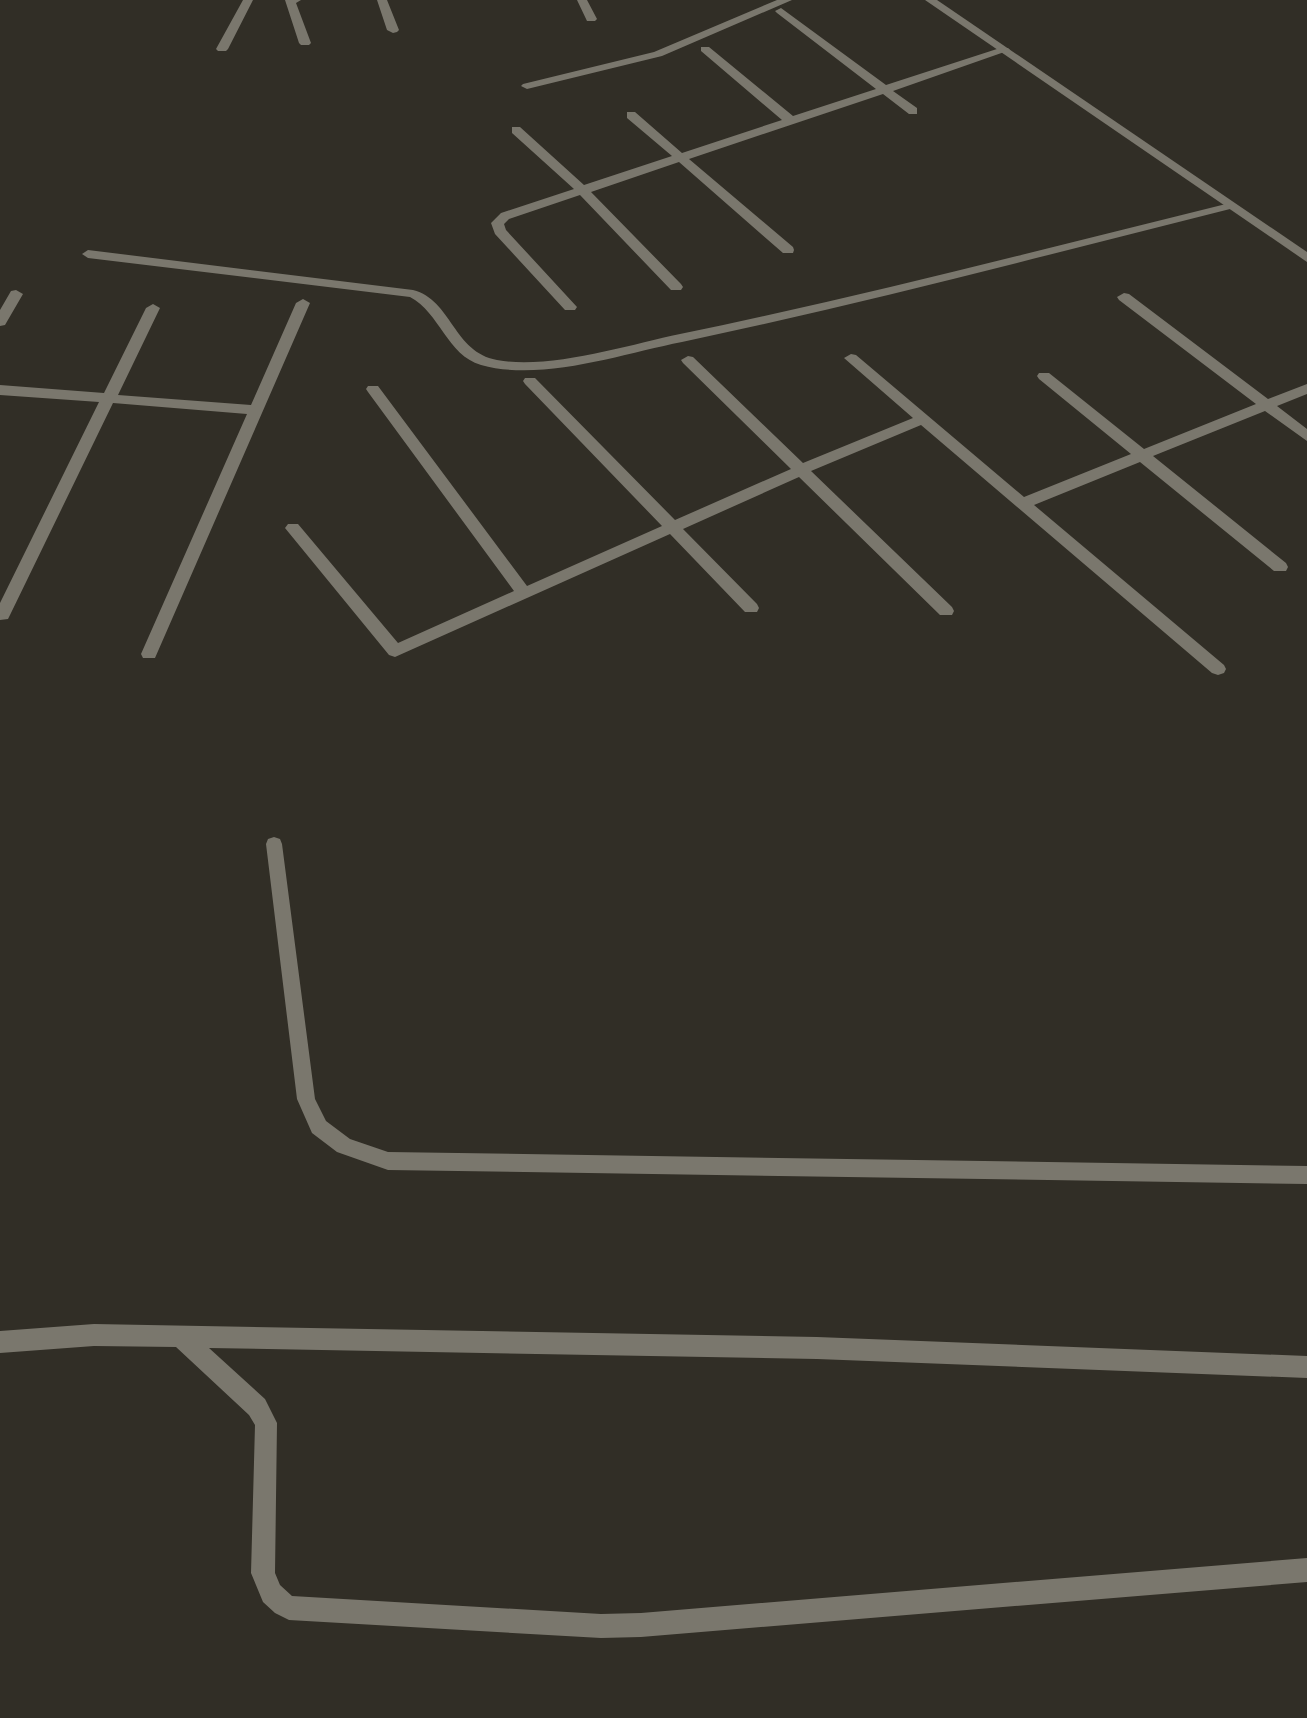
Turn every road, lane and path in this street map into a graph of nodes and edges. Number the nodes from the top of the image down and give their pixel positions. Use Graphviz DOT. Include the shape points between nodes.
graph roads {
  1 [pos="248,0"];
  2 [pos="296,0"];
  3 [pos="382,0"];
  4 [pos="582,0"];
  5 [pos="787,0"];
  6 [pos="930,0"];
  7 [pos="781,11"];
  8 [pos="591,19"];
  9 [pos="393,30"];
  10 [pos="305,43"];
  11 [pos="222,49"];
  12 [pos="705,49"];
  13 [pos="1004,50"];
  14 [pos="527,86"];
  15 [pos="885,90"];
  16 [pos="913,111"];
  17 [pos="631,115"];
  18 [pos="791,121"];
  19 [pos="516,130"];
  20 [pos="680,158"];
  21 [pos="582,190"];
  22 [pos="1230,206"];
  23 [pos="788,250"];
  24 [pos="88,254"];
  25 [pos="1307,258"];
  26 [pos="676,287"];
  27 [pos="16,294"];
  28 [pos="1124,297"];
  29 [pos="303,303"];
  30 [pos="570,307"];
  31 [pos="153,308"];
  32 [pos="0,322"];
  33 [pos="851,358"];
  34 [pos="688,360"];
  35 [pos="1044,376"];
  36 [pos="530,381"];
  37 [pos="373,389"];
  38 [pos="1307,389"];
  39 [pos="0,390"];
  40 [pos="109,398"];
  41 [pos="1267,405"];
  42 [pos="256,410"];
  43 [pos="922,418"];
  44 [pos="1307,436"];
  45 [pos="1142,455"];
  46 [pos="801,470"];
  47 [pos="1023,503"];
  48 [pos="672,527"];
  49 [pos="293,528"];
  50 [pos="1280,567"];
  51 [pos="524,593"];
  52 [pos="751,608"];
  53 [pos="946,610"];
  54 [pos="2,615"];
  55 [pos="149,654"];
  56 [pos="1218,669"];
  57 [pos="274,844"];
  58 [pos="1307,1175"];
  59 [pos="183,1338"];
  60 [pos="0,1342"];
  61 [pos="1307,1367"];
  62 [pos="1307,1570"];
  1 -- 11 [label="street"];
  2 -- 10 [label="street" via="290,1"];
  3 -- 9 [label="street"];
  4 -- 8 [label="street"];
  5 -- 14 [label="street" via="657,54"];
  6 -- 13 [label="street"];
  7 -- 15 [label="street"];
  12 -- 18 [label="street"];
  13 -- 15 [label="street"];
  13 -- 22 [label="street"];
  15 -- 16 [label="street"];
  15 -- 18 [label="street"];
  17 -- 20 [label="street"];
  18 -- 20 [label="street"];
  19 -- 21 [label="street"];
  20 -- 21 [label="street"];
  20 -- 23 [label="street"];
  21 -- 26 [label="street"];
  21 -- 30 [label="street" via="505,216 497,223"];
  22 -- 24 [label="lane" via="729,329 597,355 510,367 482,362 466,353 430,303 413,294"];
  22 -- 25 [label="street"];
  27 -- 32 [label="street"];
  28 -- 41 [label="street"];
  29 -- 42 [label="street"];
  31 -- 40 [label="street"];
  33 -- 43 [label="street"];
  34 -- 46 [label="street"];
  35 -- 45 [label="street"];
  36 -- 48 [label="street"];
  37 -- 51 [label="street"];
  38 -- 41 [label="street"];
  39 -- 40 [label="street"];
  40 -- 42 [label="street"];
  40 -- 54 [label="street"];
  41 -- 44 [label="street"];
  41 -- 45 [label="street"];
  42 -- 55 [label="street"];
  43 -- 46 [label="street"];
  43 -- 47 [label="street"];
  45 -- 47 [label="street"];
  45 -- 50 [label="street"];
  46 -- 48 [label="street"];
  46 -- 53 [label="street"];
  47 -- 56 [label="street"];
  48 -- 51 [label="street"];
  48 -- 52 [label="street"];
  49 -- 51 [label="street" via="395,651"];
  57 -- 58 [label="lane" via="306,1099 319,1127 344,1146 377,1157 400,1161"];
  59 -- 60 [label="street" via="94,1335"];
  59 -- 61 [label="street" via="817,1348"];
  59 -- 62 [label="street" via="256,1407 266,1423 263,1573 266,1587 289,1608 640,1625"];
}
